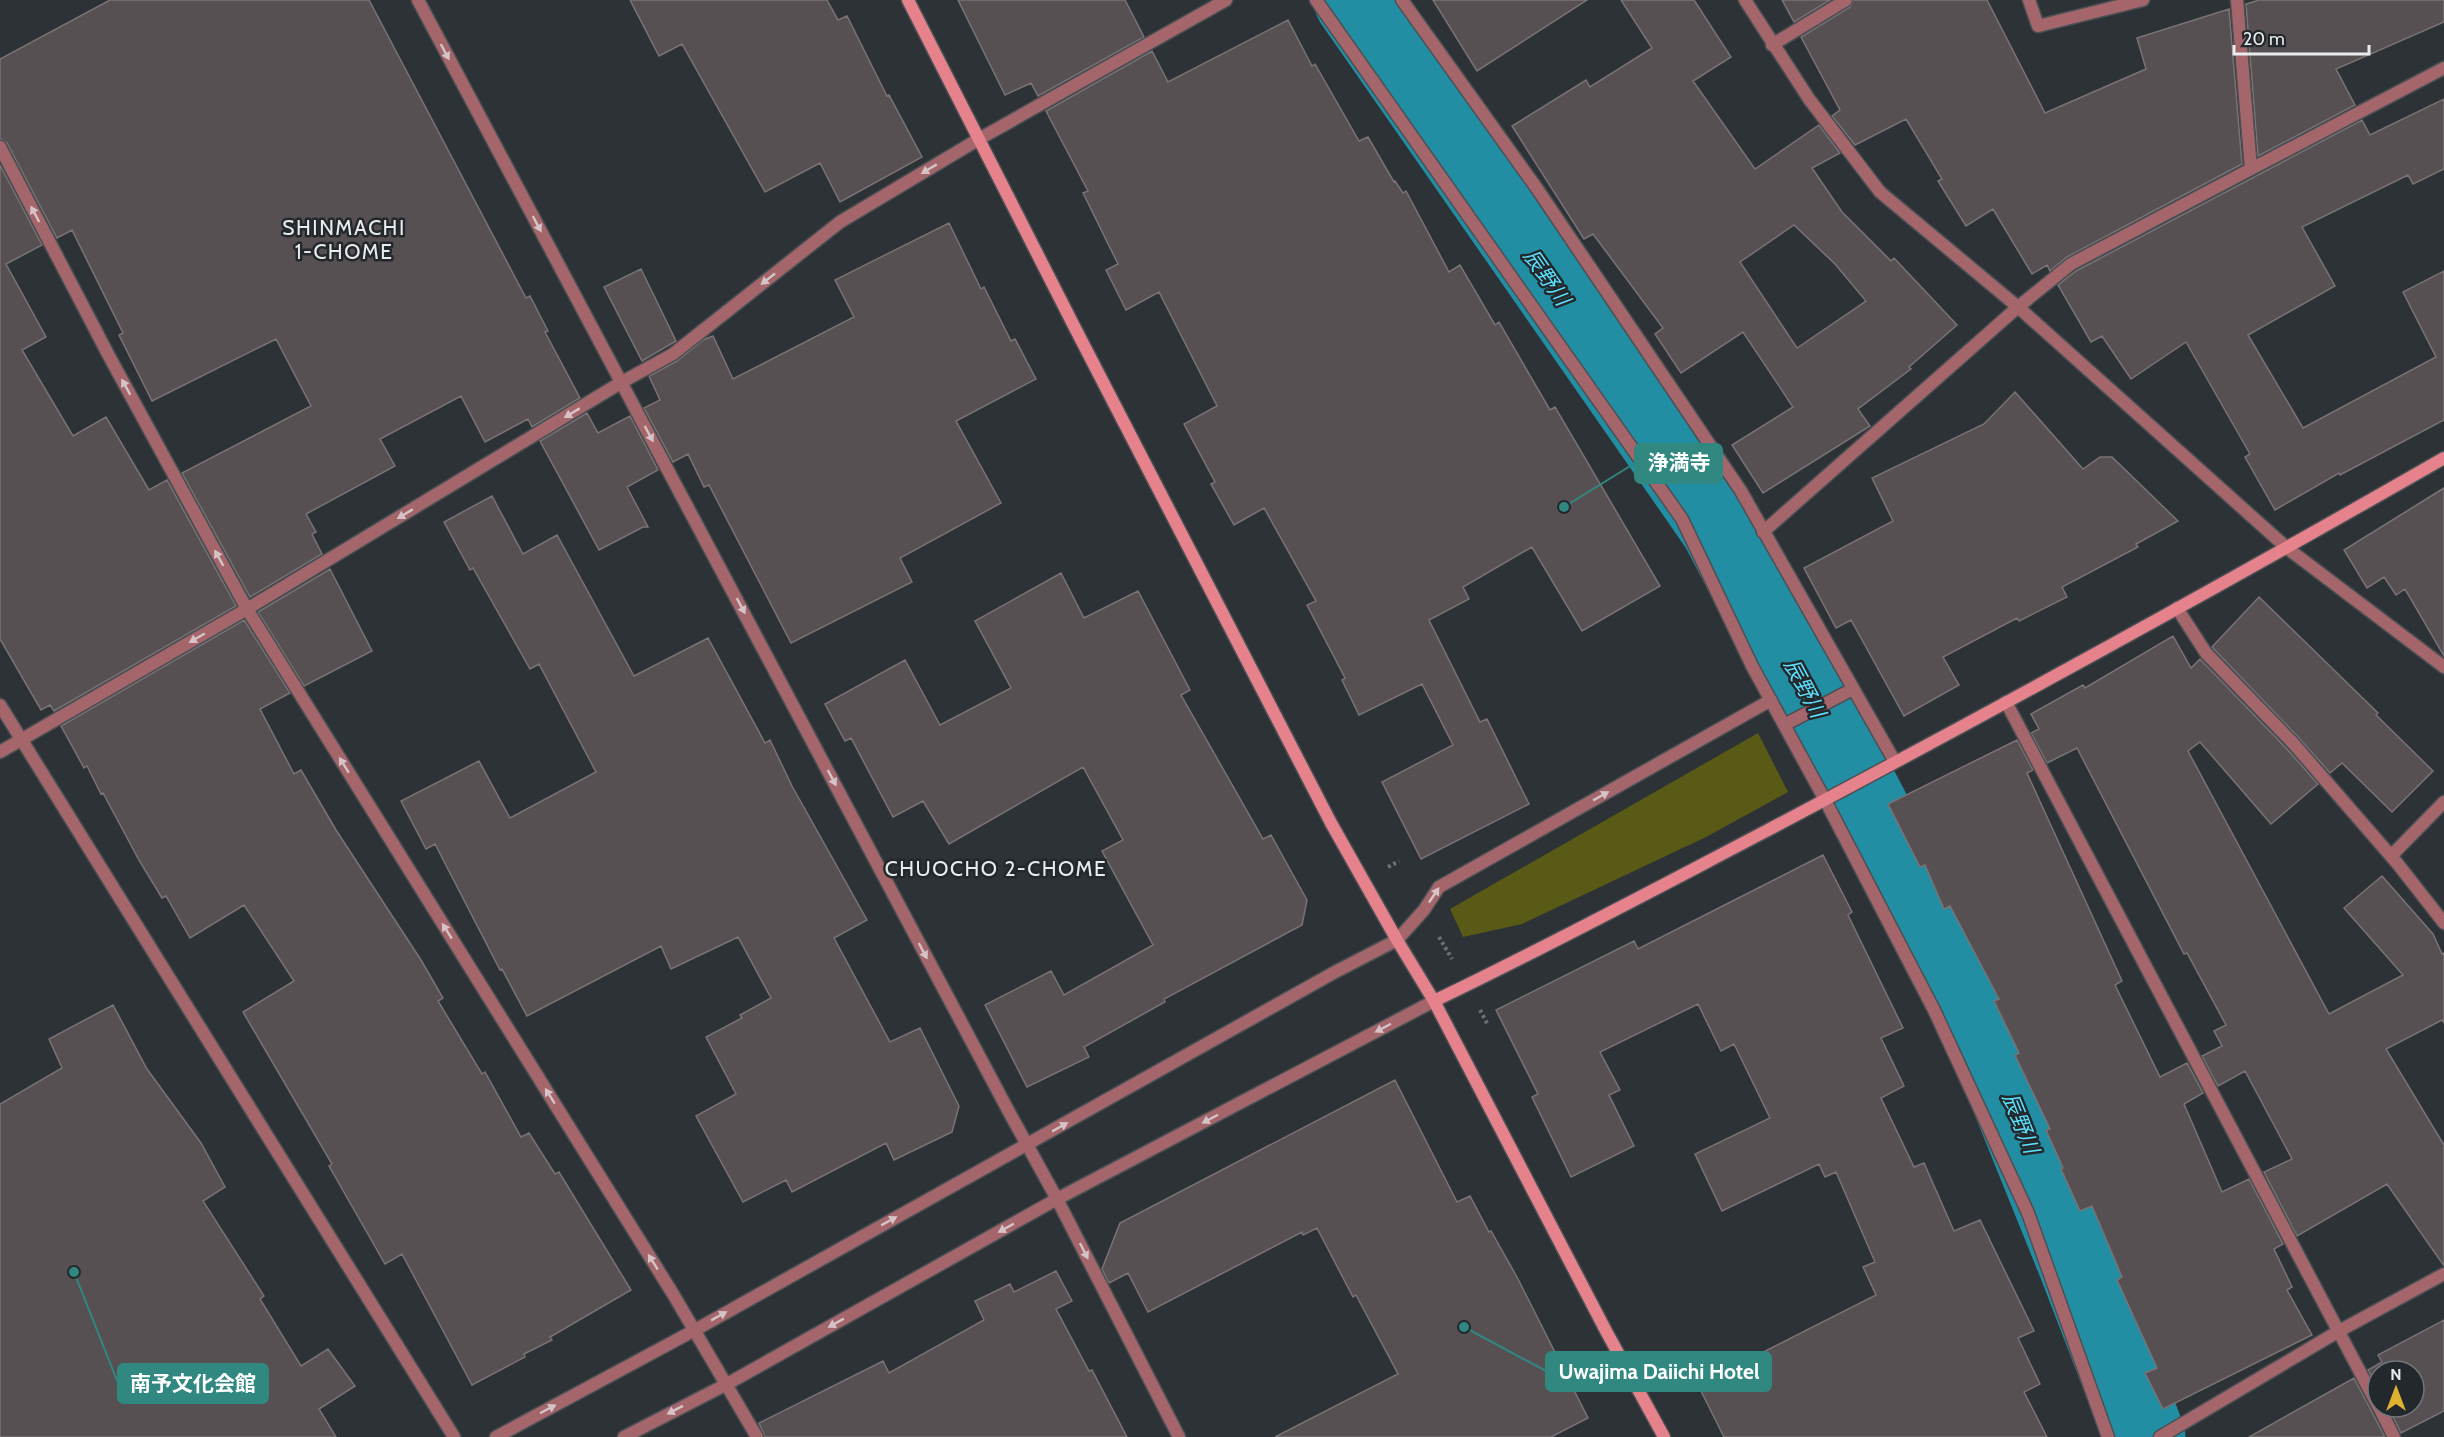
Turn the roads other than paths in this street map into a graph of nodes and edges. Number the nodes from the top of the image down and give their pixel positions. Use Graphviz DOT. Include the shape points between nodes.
graph roads {
  1 [pos="418,0"];
  2 [pos="908,0"];
  3 [pos="1226,0"];
  4 [pos="1316,0"];
  5 [pos="1402,0"];
  6 [pos="1744,0"];
  7 [pos="1845,0"];
  8 [pos="2029,0"];
  9 [pos="2142,0"];
  10 [pos="2236,0"];
  11 [pos="1772,45"];
  12 [pos="2444,68"];
  13 [pos="979,140"];
  14 [pos="0,147"];
  15 [pos="2251,170"];
  16 [pos="2018,307"];
  17 [pos="622,382"];
  18 [pos="2444,458"];
  19 [pos="1763,531"];
  20 [pos="2287,548"];
  21 [pos="2177,608"];
  22 [pos="248,609"];
  23 [pos="2444,668"];
  24 [pos="1853,689"];
  25 [pos="1771,700"];
  26 [pos="2006,702"];
  27 [pos="0,705"];
  28 [pos="1784,725"];
  29 [pos="21,738"];
  30 [pos="0,752"];
  31 [pos="1895,762"];
  32 [pos="1825,800"];
  33 [pos="2444,802"];
  34 [pos="2391,856"];
  35 [pos="2444,923"];
  36 [pos="1397,940"];
  37 [pos="1434,1001"];
  38 [pos="1026,1145"];
  39 [pos="1057,1199"];
  40 [pos="2444,1274"];
  41 [pos="695,1330"];
  42 [pos="2339,1331"];
  43 [pos="2366,1383"];
  44 [pos="727,1384"];
  45 [pos="2385,1419"];
  46 [pos="2163,1435"];
  47 [pos="454,1437"];
  48 [pos="496,1437"];
  49 [pos="624,1437"];
  50 [pos="757,1437"];
  51 [pos="1179,1437"];
  52 [pos="1664,1437"];
  53 [pos="2108,1437"];
  54 [pos="2394,1437"];
  1 -- 17 [label="street, one-way"];
  2 -- 13 [label="street"];
  3 -- 13 [label="street"];
  4 -- 25 [label="street" via="1682,519"];
  5 -- 19 [label="street" via="1538,190 1741,491"];
  6 -- 11 [label="street"];
  7 -- 11 [label="street"];
  8 -- 9 [label="street" via="2038,26"];
  10 -- 15 [label="street"];
  11 -- 16 [label="street" via="1880,192"];
  12 -- 15 [label="street"];
  13 -- 17 [label="street, one-way" via="840,222 673,354"];
  13 -- 36 [label="street" via="1331,823"];
  22 -- 14 [label="street, one-way"];
  15 -- 16 [label="street" via="2071,264"];
  16 -- 19 [label="street"];
  16 -- 20 [label="street"];
  17 -- 22 [label="street, one-way"];
  17 -- 38 [label="street, one-way"];
  18 -- 20 [label="street"];
  19 -- 24 [label="street"];
  20 -- 21 [label="street"];
  20 -- 23 [label="street"];
  21 -- 26 [label="street"];
  21 -- 34 [label="street" via="2206,653 2293,743"];
  22 -- 29 [label="street, one-way"];
  41 -- 22 [label="street, one-way"];
  24 -- 28 [label="street"];
  24 -- 31 [label="street"];
  25 -- 28 [label="street"];
  36 -- 25 [label="street, one-way" via="1439,887"];
  26 -- 31 [label="street"];
  26 -- 42 [label="street"];
  27 -- 29 [label="street"];
  28 -- 32 [label="street"];
  29 -- 30 [label="street"];
  29 -- 47 [label="street"];
  31 -- 32 [label="street"];
  32 -- 37 [label="street"];
  32 -- 53 [label="street" via="1934,1010 2028,1213"];
  33 -- 34 [label="street"];
  34 -- 35 [label="street"];
  36 -- 37 [label="street"];
  38 -- 36 [label="street, one-way"];
  37 -- 39 [label="street, one-way"];
  37 -- 52 [label="street"];
  38 -- 39 [label="street"];
  41 -- 38 [label="street, one-way"];
  39 -- 44 [label="street, one-way"];
  39 -- 51 [label="street, one-way"];
  40 -- 42 [label="street"];
  41 -- 44 [label="street"];
  48 -- 41 [label="street, one-way"];
  42 -- 43 [label="street"];
  42 -- 46 [label="street"];
  44 -- 49 [label="street, one-way"];
  44 -- 50 [label="street"];
  45 -- 54 [label="street"];
}
